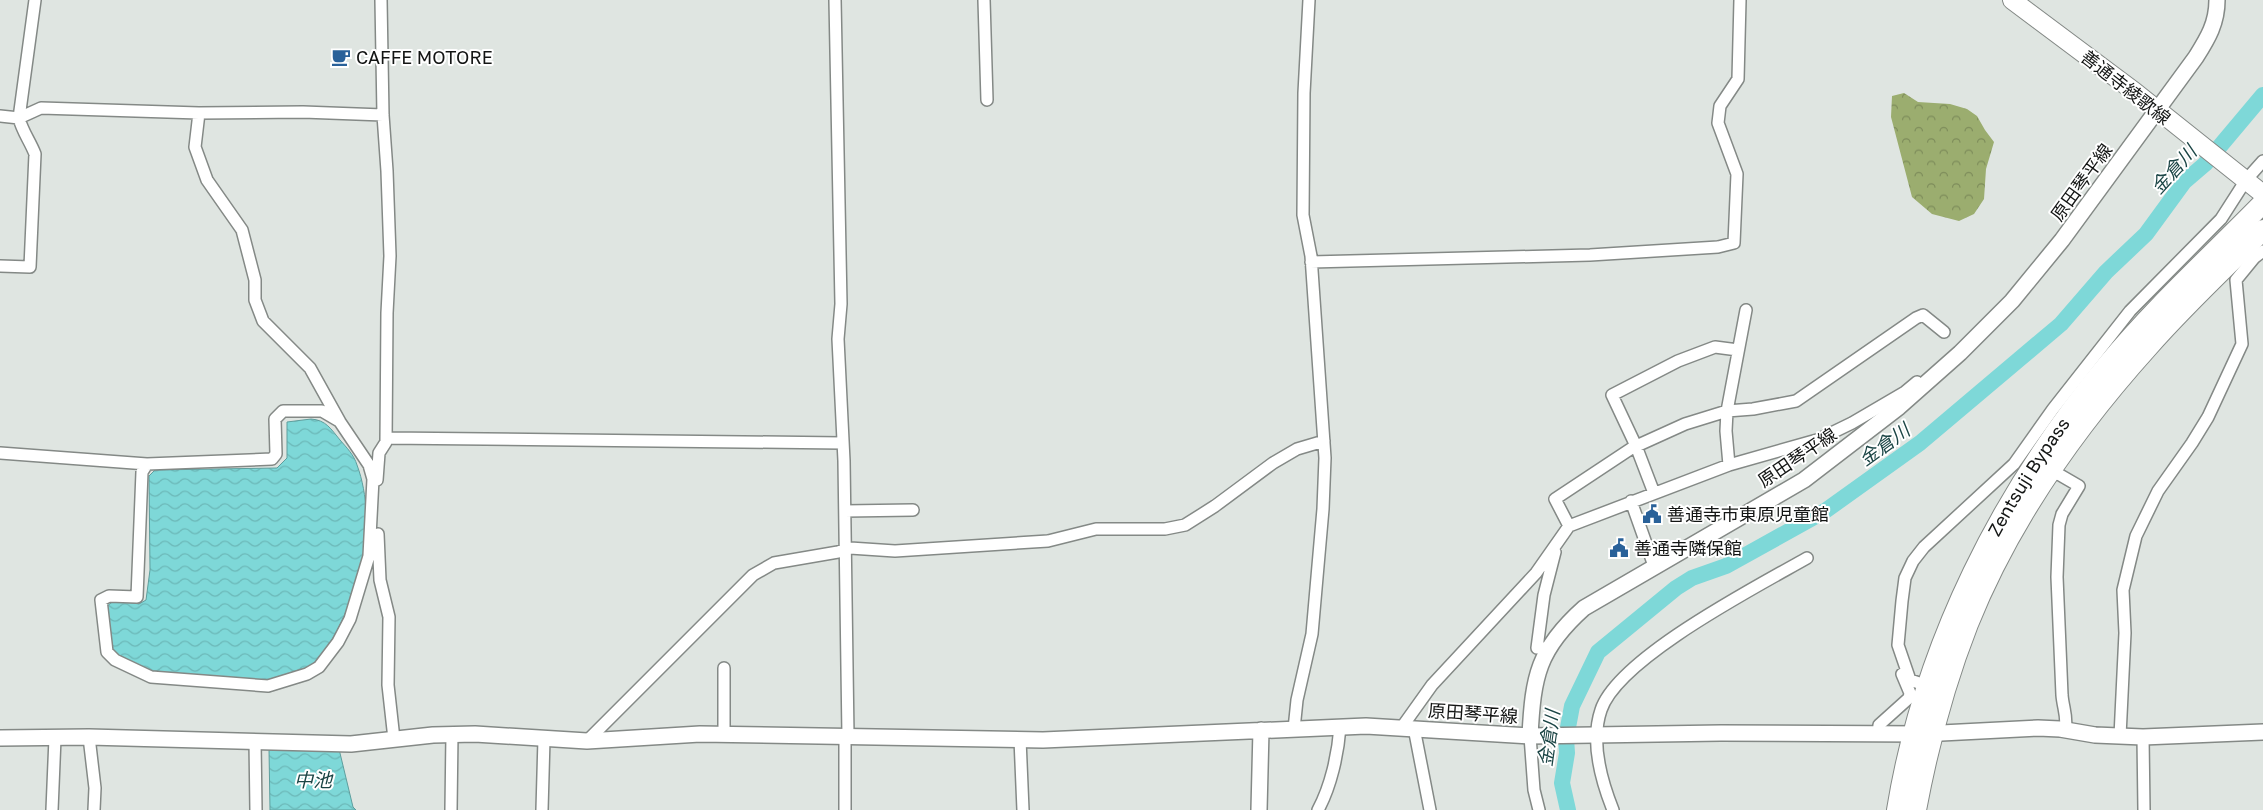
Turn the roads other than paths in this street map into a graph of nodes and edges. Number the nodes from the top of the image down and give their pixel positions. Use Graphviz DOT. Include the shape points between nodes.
graph roads {
  1 [pos="35,0"];
  2 [pos="381,0"];
  3 [pos="835,0"];
  4 [pos="984,0"];
  5 [pos="1309,0"];
  6 [pos="1740,0"];
  7 [pos="2012,0"];
  8 [pos="2217,0"];
  9 [pos="988,100"];
  10 [pos="2156,110"];
  11 [pos="199,113"];
  12 [pos="383,115"];
  13 [pos="0,116"];
  14 [pos="19,118"];
  15 [pos="2263,161"];
  16 [pos="2243,178"];
  17 [pos="2263,194"];
  18 [pos="2263,203"];
  19 [pos="2263,230"];
  20 [pos="2263,251"];
  21 [pos="1311,262"];
  22 [pos="0,266"];
  23 [pos="1746,310"];
  24 [pos="1944,332"];
  25 [pos="1738,350"];
  26 [pos="1939,372"];
  27 [pos="1727,411"];
  28 [pos="340,422"];
  29 [pos="386,438"];
  30 [pos="1324,442"];
  31 [pos="842,443"];
  32 [pos="1636,446"];
  33 [pos="0,453"];
  34 [pos="147,464"];
  35 [pos="1729,465"];
  36 [pos="2032,468"];
  37 [pos="1654,492"];
  38 [pos="1631,501"];
  39 [pos="913,510"];
  40 [pos="845,511"];
  41 [pos="1569,526"];
  42 [pos="1557,545"];
  43 [pos="845,550"];
  44 [pos="1807,558"];
  45 [pos="1654,566"];
  46 [pos="1898,645"];
  47 [pos="1548,648"];
  48 [pos="724,668"];
  49 [pos="1928,686"];
  50 [pos="1340,727"];
  51 [pos="1408,728"];
  52 [pos="1294,729"];
  53 [pos="1261,730"];
  54 [pos="2065,730"];
  55 [pos="2263,732"];
  56 [pos="452,734"];
  57 [pos="724,734"];
  58 [pos="1878,734"];
  59 [pos="1923,734"];
  60 [pos="1534,735"];
  61 [pos="1597,735"];
  62 [pos="846,736"];
  63 [pos="2120,736"];
  64 [pos="89,737"];
  65 [pos="2143,737"];
  66 [pos="0,738"];
  67 [pos="55,738"];
  68 [pos="394,739"];
  69 [pos="544,739"];
  70 [pos="1020,739"];
  71 [pos="255,741"];
  72 [pos="587,741"];
  73 [pos="52,810"];
  74 [pos="94,810"];
  75 [pos="256,810"];
  76 [pos="451,810"];
  77 [pos="542,810"];
  78 [pos="845,810"];
  79 [pos="1023,810"];
  80 [pos="1259,810"];
  81 [pos="1318,810"];
  82 [pos="1430,810"];
  83 [pos="1539,810"];
  84 [pos="1613,810"];
  85 [pos="1897,810"];
  86 [pos="1916,810"];
  87 [pos="2144,810"];
  1 -- 14 [label="street"];
  2 -- 12 [label="street"];
  3 -- 31 [label="street"];
  4 -- 9 [label="street"];
  5 -- 21 [label="street" via="1303,159 1304,215"];
  6 -- 21 [label="street" via="1738,79 1726,94 1717,114 1737,174 1734,243 1718,247 1590,255"];
  7 -- 10 [label="main road, 善通寺綾歌線"];
  8 -- 10 [label="street, 原田琴平線" via="2217,13 2208,39"];
  10 -- 16 [label="main road, 善通寺綾歌線"];
  10 -- 26 [label="street, 原田琴平線" via="2062,240 2012,301"];
  11 -- 12 [label="street"];
  11 -- 14 [label="street" via="40,108"];
  11 -- 28 [label="street" via="195,147 207,180 242,230 262,321 310,368"];
  12 -- 29 [label="street" via="390,256"];
  13 -- 14 [label="street"];
  14 -- 22 [label="street" via="35,154 30,266"];
  15 -- 16 [label="street"];
  16 -- 17 [label="main road, 善通寺綾歌線"];
  16 -- 36 [label="street" via="2221,219 2130,311 2053,410"];
  18 -- 36 [label="highway, Zentsuji Bypass" via="2136,332 2063,421"];
  19 -- 36 [label="highway, Zentsuji Bypass" via="2148,346 2094,412"];
  20 -- 63 [label="street" via="2236,280 2242,344 2230,372 2196,437 2158,491 2136,536 2123,590 2125,633"];
  21 -- 30 [label="street"];
  23 -- 25 [label="street"];
  24 -- 27 [label="street" via="1923,315 1796,401"];
  25 -- 27 [label="street"];
  25 -- 32 [label="street" via="1715,347 1678,361 1612,395"];
  26 -- 35 [label="street" via="1928,374 1905,392 1817,440"];
  26 -- 45 [label="street, 原田琴平線" via="1804,480"];
  27 -- 32 [label="street" via="1685,424"];
  27 -- 35 [label="street"];
  28 -- 34 [label="street" via="322,411 283,411 275,419 276,454 272,459"];
  28 -- 34 [label="street" via="369,465 373,479 366,573 350,618 338,642 319,667 268,686 151,677 115,660 107,652 101,600 109,596 137,597 142,472"];
  29 -- 31 [label="street"];
  29 -- 68 [label="street" via="377,464 378,559 389,617 388,685"];
  30 -- 43 [label="street" via="1298,449 1274,463 1185,525 1165,529 1096,529 1048,541 895,551"];
  30 -- 52 [label="street" via="1323,508 1312,634"];
  31 -- 40 [label="street"];
  32 -- 37 [label="street"];
  32 -- 41 [label="street" via="1555,499"];
  33 -- 34 [label="street"];
  35 -- 37 [label="street"];
  36 -- 46 [label="street" via="1924,547 1913,561 1905,578"];
  36 -- 49 [label="highway, Zentsuji Bypass" via="2006,507 1965,589 1936,658"];
  36 -- 54 [label="street" via="2060,474 2079,486 2062,514 2059,533 2057,577 2063,708 2068,719"];
  36 -- 59 [label="highway, Zentsuji Bypass" via="2021,520 1978,601"];
  37 -- 38 [label="street"];
  38 -- 41 [label="street"];
  38 -- 45 [label="street"];
  39 -- 40 [label="street"];
  40 -- 43 [label="street"];
  41 -- 42 [label="street"];
  42 -- 47 [label="street" via="1538,631 1537,648"];
  42 -- 51 [label="street" via="1536,573 1432,685"];
  43 -- 62 [label="street"];
  43 -- 72 [label="street" via="774,562 753,575"];
  44 -- 61 [label="street" via="1735,598 1629,671 1611,690 1601,709"];
  45 -- 47 [label="street, 原田琴平線" via="1584,608 1563,627"];
  46 -- 49 [label="street" via="1910,680"];
  46 -- 58 [label="street" via="1897,664 1910,693 1909,698 1879,725"];
  47 -- 60 [label="street, 原田琴平線" via="1536,678"];
  48 -- 57 [label="street"];
  49 -- 59 [label="highway, Zentsuji Bypass"];
  50 -- 51 [label="street, 原田琴平線"];
  50 -- 52 [label="street, 原田琴平線"];
  50 -- 81 [label="street" via="1334,763"];
  51 -- 60 [label="street, 原田琴平線"];
  51 -- 82 [label="street"];
  52 -- 53 [label="street, 原田琴平線"];
  53 -- 70 [label="street, 原田琴平線"];
  53 -- 80 [label="street"];
  54 -- 59 [label="street" via="2038,728"];
  54 -- 63 [label="street" via="2096,736"];
  55 -- 65 [label="street"];
  56 -- 68 [label="street, 原田琴平線"];
  56 -- 69 [label="street, 原田琴平線"];
  56 -- 76 [label="street" via="457,775"];
  57 -- 62 [label="street, 原田琴平線"];
  57 -- 72 [label="street, 原田琴平線"];
  58 -- 59 [label="street"];
  58 -- 61 [label="street"];
  59 -- 85 [label="highway, Zentsuji Bypass"];
  59 -- 86 [label="highway, Zentsuji Bypass"];
  60 -- 61 [label="street"];
  60 -- 83 [label="street" via="1534,790"];
  61 -- 84 [label="street" via="1599,766"];
  62 -- 70 [label="street, 原田琴平線"];
  62 -- 78 [label="street"];
  63 -- 65 [label="street"];
  64 -- 67 [label="street, 原田琴平線"];
  64 -- 71 [label="street, 原田琴平線"];
  64 -- 74 [label="street" via="95,788"];
  65 -- 87 [label="street"];
  66 -- 67 [label="street, 原田琴平線"];
  67 -- 73 [label="street"];
  68 -- 71 [label="street, 原田琴平線" via="351,744"];
  69 -- 72 [label="street, 原田琴平線"];
  69 -- 77 [label="street"];
  70 -- 79 [label="street"];
  71 -- 75 [label="street"];
}
